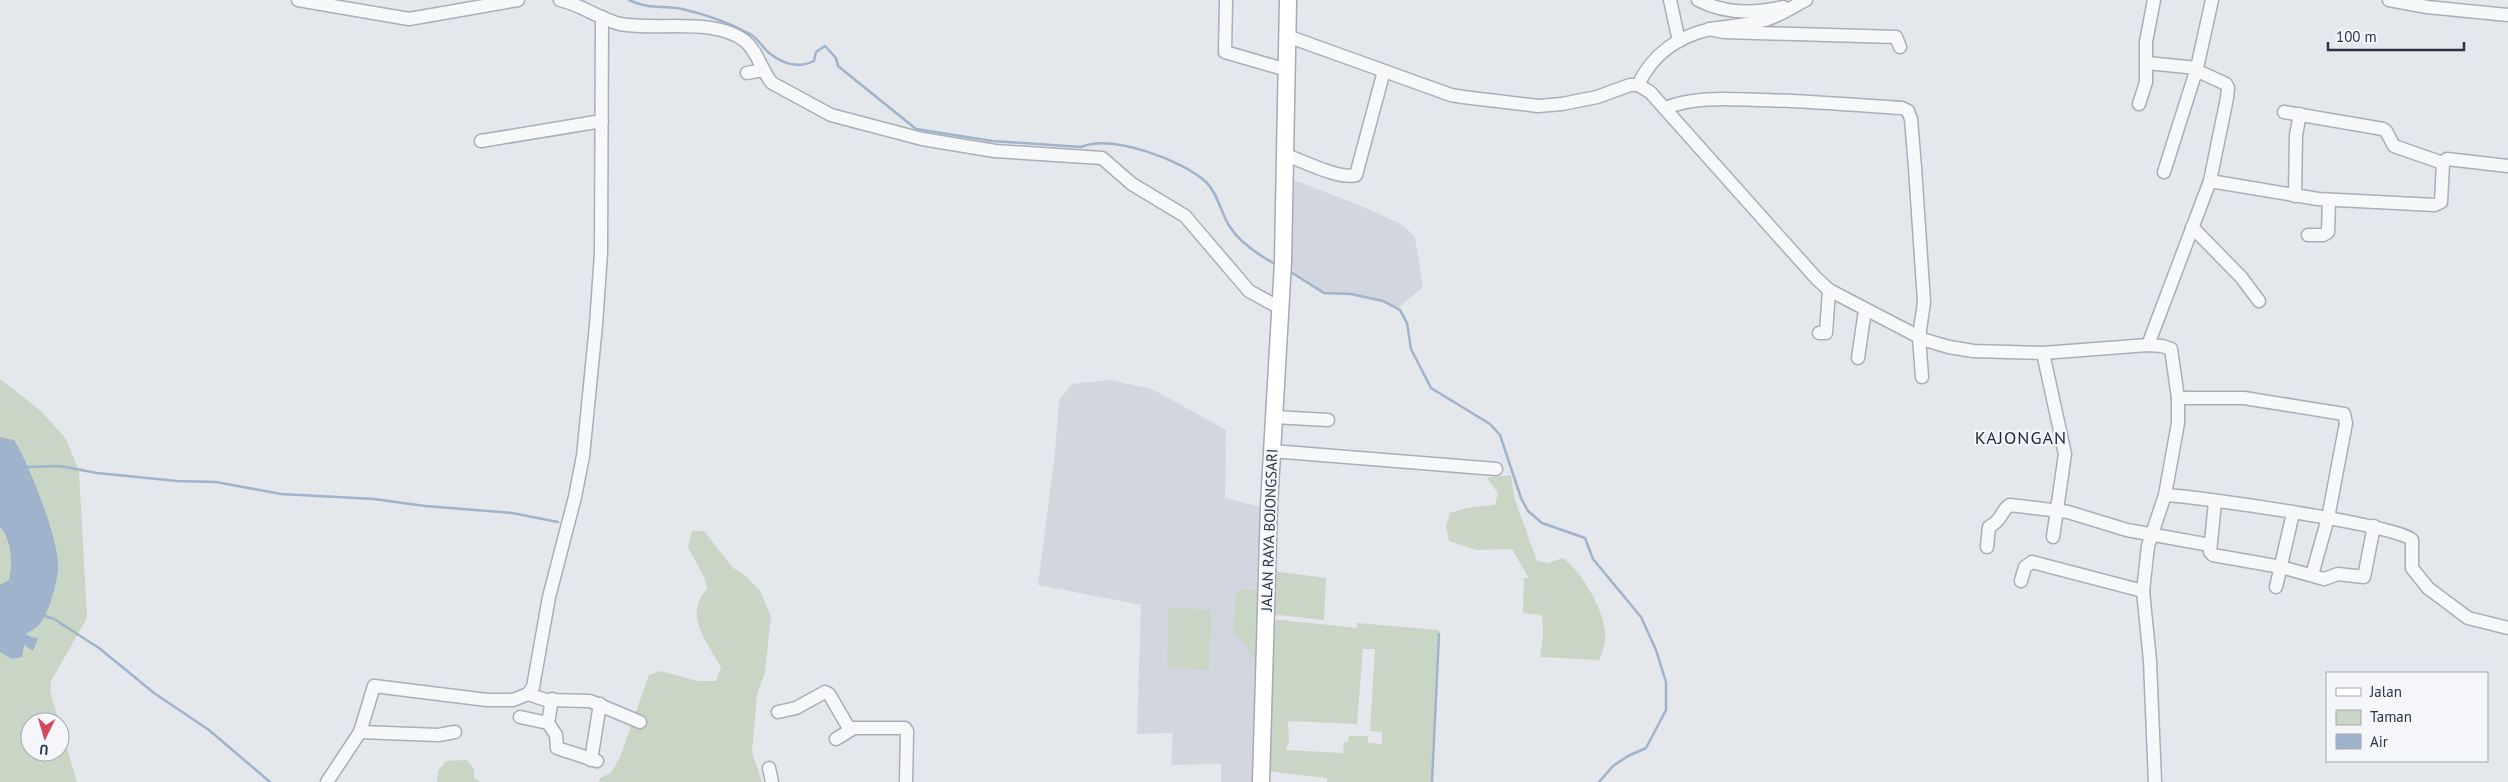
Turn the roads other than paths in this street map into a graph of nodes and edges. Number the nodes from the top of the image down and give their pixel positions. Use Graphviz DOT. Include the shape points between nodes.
graph roads {
  1 [pos="298,0"];
  2 [pos="518,0"];
  3 [pos="560,0"];
  4 [pos="1226,0"];
  5 [pos="1288,0"];
  6 [pos="1670,0"];
  7 [pos="1698,0"];
  8 [pos="2154,0"];
  9 [pos="2212,0"];
  10 [pos="2389,0"];
  11 [pos="1802,2"];
  12 [pos="2427,4"];
  13 [pos="2508,15"];
  14 [pos="602,18"];
  15 [pos="1710,30"];
  16 [pos="1287,36"];
  17 [pos="1679,41"];
  18 [pos="1900,47"];
  19 [pos="2147,63"];
  20 [pos="2197,68"];
  21 [pos="1287,70"];
  22 [pos="1384,71"];
  23 [pos="1638,85"];
  24 [pos="2139,104"];
  25 [pos="1665,108"];
  26 [pos="2284,112"];
  27 [pos="2300,114"];
  28 [pos="602,121"];
  29 [pos="481,141"];
  30 [pos="1286,155"];
  31 [pos="2443,163"];
  32 [pos="2508,166"];
  33 [pos="2164,172"];
  34 [pos="2210,182"];
  35 [pos="2295,196"];
  36 [pos="2329,200"];
  37 [pos="2192,227"];
  38 [pos="2308,235"];
  39 [pos="1829,290"];
  40 [pos="2259,301"];
  41 [pos="1280,308"];
  42 [pos="1866,310"];
  43 [pos="1819,333"];
  44 [pos="1919,337"];
  45 [pos="2148,345"];
  46 [pos="2043,353"];
  47 [pos="1858,358"];
  48 [pos="1922,377"];
  49 [pos="2178,398"];
  50 [pos="1274,417"];
  51 [pos="1328,420"];
  52 [pos="1272,451"];
  53 [pos="1496,469"];
  54 [pos="2165,495"];
  55 [pos="2215,502"];
  56 [pos="2057,511"];
  57 [pos="2293,513"];
  58 [pos="2328,518"];
  59 [pos="2374,526"];
  60 [pos="2152,534"];
  61 [pos="2052,537"];
  62 [pos="2210,545"];
  63 [pos="1987,547"];
  64 [pos="2281,567"];
  65 [pos="2312,575"];
  66 [pos="2021,581"];
  67 [pos="2276,587"];
  68 [pos="2143,591"];
  69 [pos="2508,628"];
  70 [pos="528,694"];
  71 [pos="552,699"];
  72 [pos="600,704"];
  73 [pos="778,712"];
  74 [pos="520,717"];
  75 [pos="640,722"];
  76 [pos="548,723"];
  77 [pos="850,730"];
  78 [pos="360,732"];
  79 [pos="455,732"];
  80 [pos="836,739"];
  81 [pos="769,768"];
  82 [pos="327,782"];
  83 [pos="772,782"];
  84 [pos="906,782"];
  85 [pos="1261,782"];
  86 [pos="2155,782"];
  1 -- 2 [label="street" via="409,18"];
  3 -- 14 [label="street"];
  4 -- 21 [label="street" via="1225,52"];
  5 -- 16 [label="main road, JALAN RAYA BOJONGSARI"];
  6 -- 17 [label="street"];
  7 -- 11 [label="street" via="1725,10 1750,12"];
  8 -- 19 [label="street" via="2146,42"];
  9 -- 20 [label="street"];
  10 -- 12 [label="street"];
  11 -- 15 [label="street" via="1769,19"];
  12 -- 13 [label="street"];
  14 -- 28 [label="street"];
  14 -- 41 [label="street" via="637,26 723,31 753,49 756,72 824,112 922,139 995,150 1102,158 1132,184 1186,216 1249,291"];
  15 -- 17 [label="street"];
  15 -- 18 [label="street" via="1887,36 1896,37"];
  16 -- 21 [label="main road, JALAN RAYA BOJONGSARI"];
  16 -- 22 [label="street"];
  17 -- 23 [label="street" via="1664,50 1645,70"];
  19 -- 20 [label="street"];
  19 -- 24 [label="street" via="2145,89"];
  20 -- 33 [label="street"];
  20 -- 34 [label="street" via="2221,80 2228,88"];
  21 -- 30 [label="main road, JALAN RAYA BOJONGSARI"];
  22 -- 23 [label="street" via="1451,95 1538,106 1597,97"];
  22 -- 30 [label="street" via="1356,175 1351,177 1327,171"];
  23 -- 25 [label="street"];
  25 -- 39 [label="street"];
  25 -- 44 [label="street" via="1711,99 1805,101 1908,111 1924,302"];
  26 -- 27 [label="street"];
  27 -- 31 [label="street" via="2386,130 2394,146"];
  27 -- 35 [label="street" via="2296,135"];
  28 -- 29 [label="street"];
  28 -- 70 [label="street" via="601,253 583,456 549,597 534,687"];
  30 -- 41 [label="main road, JALAN RAYA BOJONGSARI"];
  31 -- 32 [label="street" via="2447,159"];
  31 -- 36 [label="street" via="2441,202 2435,205"];
  34 -- 35 [label="street"];
  34 -- 37 [label="street"];
  35 -- 36 [label="street"];
  36 -- 38 [label="street" via="2328,232"];
  37 -- 40 [label="street" via="2241,277"];
  37 -- 45 [label="street"];
  39 -- 42 [label="street"];
  39 -- 43 [label="street" via="1826,333"];
  41 -- 50 [label="main road, JALAN RAYA BOJONGSARI"];
  42 -- 44 [label="street"];
  42 -- 47 [label="street"];
  44 -- 46 [label="street" via="1973,351"];
  44 -- 48 [label="street"];
  45 -- 46 [label="street"];
  45 -- 49 [label="street" via="2171,349"];
  46 -- 56 [label="street" via="2065,454"];
  49 -- 54 [label="street" via="2178,423"];
  49 -- 58 [label="street" via="2244,398 2344,414 2346,423"];
  50 -- 51 [label="street"];
  50 -- 52 [label="main road, JALAN RAYA BOJONGSARI"];
  52 -- 53 [label="street"];
  52 -- 85 [label="main road, JALAN RAYA BOJONGSARI"];
  54 -- 55 [label="street"];
  54 -- 60 [label="street"];
  55 -- 57 [label="street"];
  55 -- 62 [label="street"];
  56 -- 60 [label="street" via="2077,513 2127,530"];
  56 -- 61 [label="street"];
  56 -- 63 [label="street" via="2006,506 2000,522 1989,527"];
  57 -- 58 [label="street"];
  57 -- 64 [label="street"];
  58 -- 59 [label="street"];
  58 -- 65 [label="street"];
  59 -- 65 [label="street" via="2364,577 2338,574 2324,579"];
  59 -- 69 [label="street" via="2411,538 2412,568 2428,588 2456,611 2468,618"];
  60 -- 62 [label="street"];
  60 -- 68 [label="street"];
  62 -- 64 [label="street" via="2213,555"];
  64 -- 65 [label="street"];
  64 -- 67 [label="street"];
  66 -- 68 [label="street" via="2025,566 2032,562"];
  68 -- 86 [label="street" via="2150,661"];
  70 -- 71 [label="street"];
  70 -- 78 [label="street" via="514,700 487,700 374,686"];
  71 -- 72 [label="street" via="584,699"];
  71 -- 76 [label="street"];
  72 -- 75 [label="street"];
  72 -- 76 [label="street" via="594,761 557,748 556,735"];
  73 -- 77 [label="street" via="796,708 825,692"];
  74 -- 76 [label="street"];
  77 -- 80 [label="street"];
  77 -- 84 [label="street" via="906,729"];
  78 -- 79 [label="street" via="438,735"];
  78 -- 82 [label="street"];
  81 -- 83 [label="street"];
}
